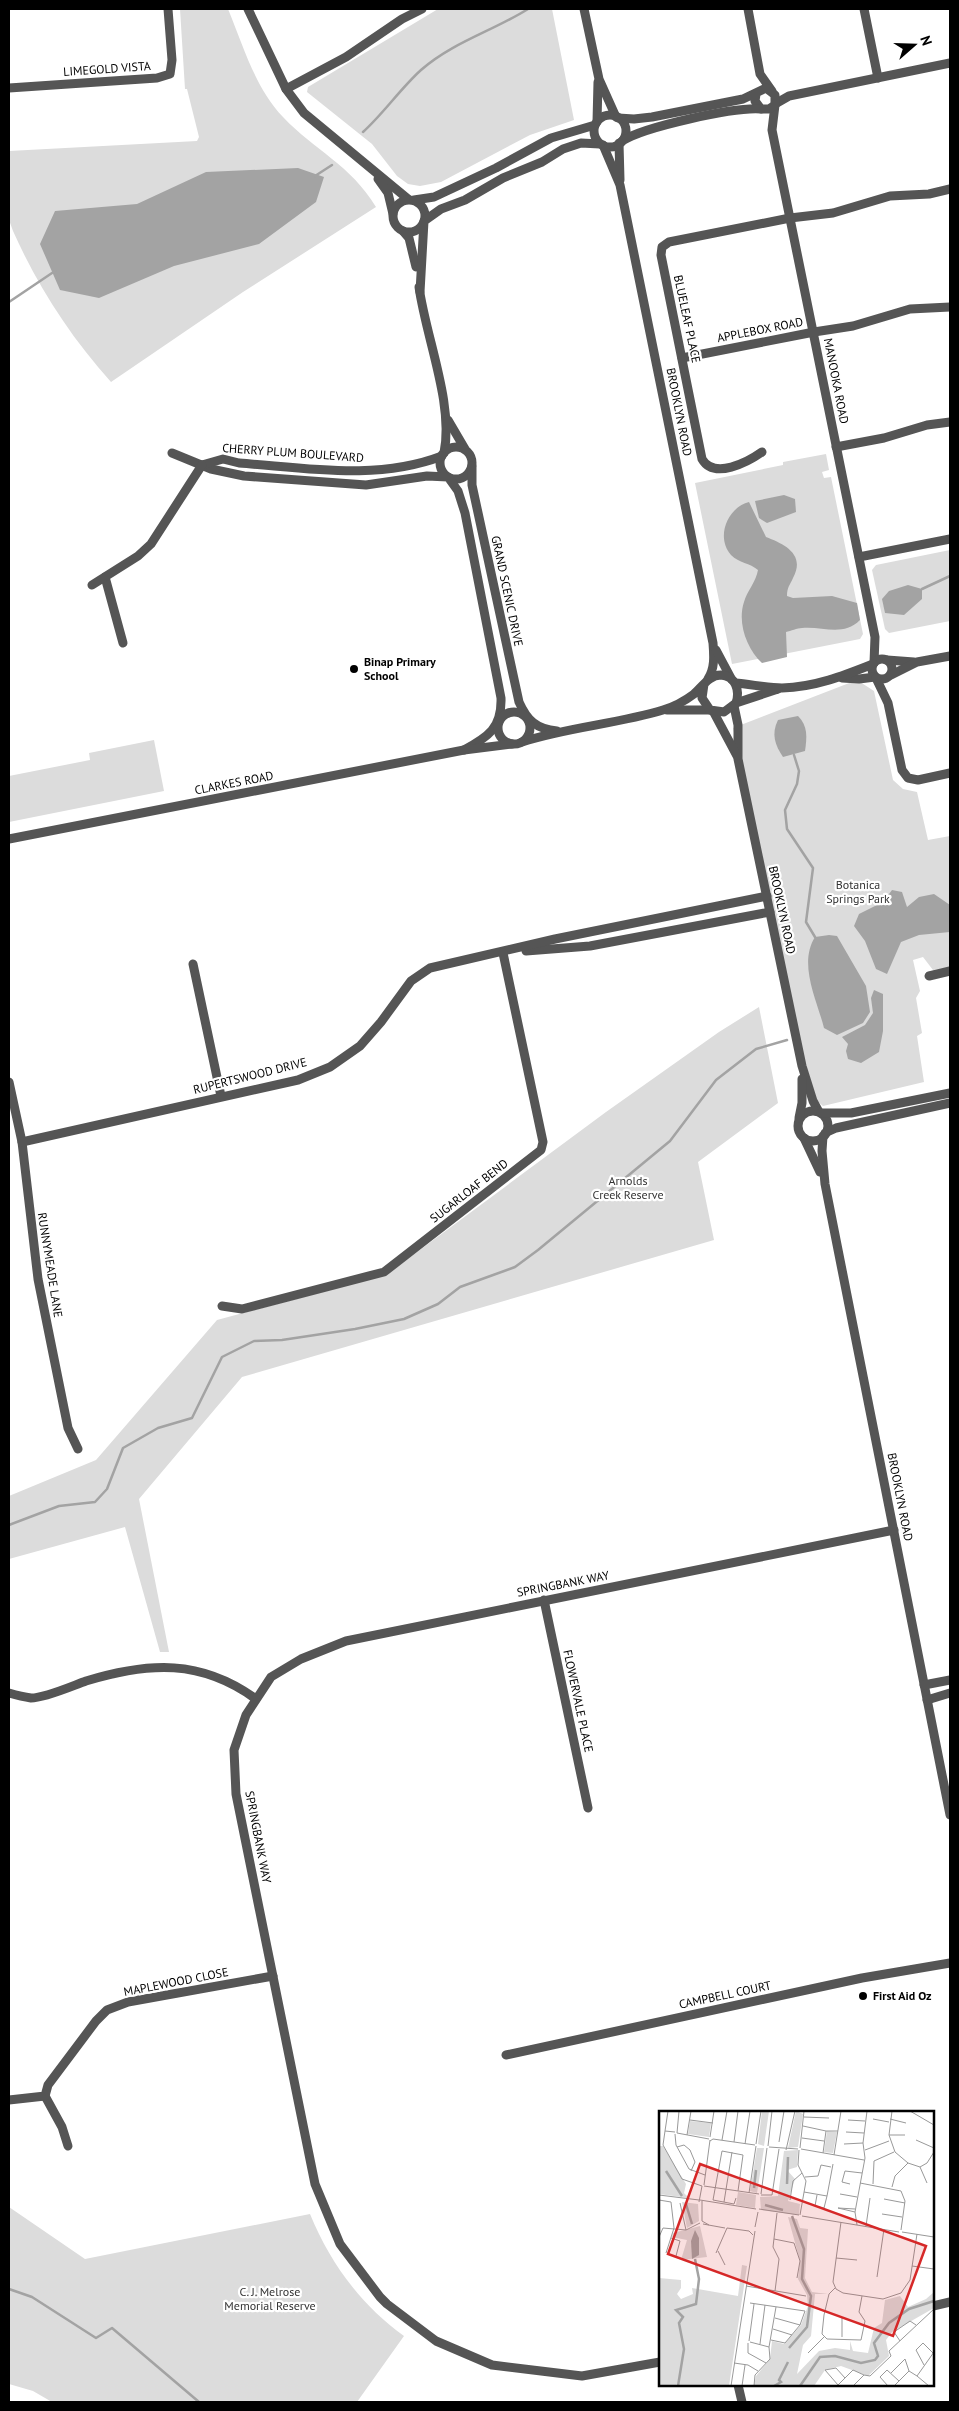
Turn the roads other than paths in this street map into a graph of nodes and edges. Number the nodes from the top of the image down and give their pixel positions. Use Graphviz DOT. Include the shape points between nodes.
graph roads {
  1 [pos="168,9"];
  2 [pos="248,9"];
  3 [pos="422,9"];
  4 [pos="584,9"];
  5 [pos="748,9"];
  6 [pos="864,9"];
  7 [pos="950,63"];
  8 [pos="760,74"];
  9 [pos="878,78"];
  10 [pos="598,79"];
  11 [pos="9,88"];
  12 [pos="286,89"];
  13 [pos="772,91"];
  14 [pos="757,93"];
  15 [pos="789,96"];
  16 [pos="775,104"];
  17 [pos="761,109"];
  18 [pos="617,117"];
  19 [pos="596,123"];
  20 [pos="772,130"];
  21 [pos="620,142"];
  22 [pos="602,144"];
  23 [pos="363,161"];
  24 [pos="620,185"];
  25 [pos="950,189"];
  26 [pos="411,200"];
  27 [pos="393,214"];
  28 [pos="790,218"];
  29 [pos="424,222"];
  30 [pos="403,231"];
  31 [pos="420,292"];
  32 [pos="950,307"];
  33 [pos="814,332"];
  34 [pos="682,358"];
  35 [pos="444,410"];
  36 [pos="950,422"];
  37 [pos="836,447"];
  38 [pos="466,450"];
  39 [pos="762,452"];
  40 [pos="172,453"];
  41 [pos="443,455"];
  42 [pos="202,465"];
  43 [pos="472,466"];
  44 [pos="448,477"];
  45 [pos="950,539"];
  46 [pos="859,557"];
  47 [pos="105,577"];
  48 [pos="92,585"];
  49 [pos="875,638"];
  50 [pos="123,643"];
  51 [pos="713,643"];
  52 [pos="950,656"];
  53 [pos="886,660"];
  54 [pos="917,662"];
  55 [pos="873,663"];
  56 [pos="890,675"];
  57 [pos="842,678"];
  58 [pos="875,678"];
  59 [pos="733,681"];
  60 [pos="706,682"];
  61 [pos="781,688"];
  62 [pos="888,702"];
  63 [pos="735,705"];
  64 [pos="664,710"];
  65 [pos="712,710"];
  66 [pos="527,719"];
  67 [pos="498,723"];
  68 [pos="565,731"];
  69 [pos="522,742"];
  70 [pos="512,744"];
  71 [pos="464,750"];
  72 [pos="738,759"];
  73 [pos="950,773"];
  74 [pos="9,839"];
  75 [pos="767,896"];
  76 [pos="770,912"];
  77 [pos="654,919"];
  78 [pos="657,932"];
  79 [pos="503,953"];
  80 [pos="193,964"];
  81 [pos="950,971"];
  82 [pos="928,976"];
  83 [pos="802,1066"];
  84 [pos="9,1082"];
  85 [pos="950,1093"];
  86 [pos="221,1096"];
  87 [pos="950,1103"];
  88 [pos="820,1113"];
  89 [pos="798,1122"];
  90 [pos="824,1135"];
  91 [pos="804,1138"];
  92 [pos="22,1142"];
  93 [pos="825,1184"];
  94 [pos="222,1306"];
  95 [pos="78,1449"];
  96 [pos="894,1530"];
  97 [pos="544,1600"];
  98 [pos="950,1680"];
  99 [pos="924,1685"];
  100 [pos="9,1693"];
  101 [pos="950,1694"];
  102 [pos="256,1699"];
  103 [pos="927,1700"];
  104 [pos="947,1780"];
  105 [pos="588,1808"];
  106 [pos="950,1815"];
  107 [pos="950,1963"];
  108 [pos="273,1976"];
  109 [pos="506,2054"];
  110 [pos="45,2096"];
  111 [pos="9,2100"];
  112 [pos="68,2146"];
  113 [pos="950,2302"];
  114 [pos="934,2306"];
  115 [pos="659,2362"];
  116 [pos="738,2386"];
  117 [pos="742,2402"];
  1 -- 11 [label="street, LIMEGOLD VISTA" via="170,74 157,78"];
  2 -- 12 [label="street, GRAND SCENIC DRIVE"];
  3 -- 12 [label="street" via="346,57"];
  4 -- 10 [label="street"];
  5 -- 8 [label="street"];
  6 -- 9 [label="street"];
  7 -- 9 [label="street"];
  8 -- 13 [label="street"];
  8 -- 14 [label="street"];
  9 -- 15 [label="street"];
  10 -- 18 [label="street"];
  10 -- 19 [label="street"];
  12 -- 23 [label="street, GRAND SCENIC DRIVE" via="304,113"];
  13 -- 14 [label="street" via="762,89"];
  13 -- 15 [label="street"];
  13 -- 16 [label="street"];
  14 -- 17 [label="street" via="755,101"];
  14 -- 18 [label="street" via="743,99 652,117"];
  15 -- 16 [label="street"];
  16 -- 17 [label="street" via="769,109"];
  16 -- 20 [label="street, MANOOKA ROAD"];
  17 -- 20 [label="street, MANOOKA ROAD"];
  17 -- 21 [label="street" via="740,110 645,130"];
  18 -- 19 [label="street" via="608,115"];
  18 -- 21 [label="street" via="624,126"];
  19 -- 22 [label="street" via="594,135"];
  19 -- 26 [label="street" via="551,138 434,197"];
  20 -- 28 [label="street, MANOOKA ROAD"];
  21 -- 22 [label="street" via="611,146"];
  21 -- 24 [label="street, BROOKLYN ROAD"];
  22 -- 24 [label="street, BROOKLYN ROAD"];
  22 -- 29 [label="street" via="581,143 563,149 465,200 441,209"];
  23 -- 26 [label="street, GRAND SCENIC DRIVE"];
  23 -- 27 [label="street, GRAND SCENIC DRIVE" via="388,193"];
  24 -- 51 [label="street, BROOKLYN ROAD"];
  25 -- 28 [label="street" via="929,194 890,196 833,213"];
  26 -- 27 [label="street" via="398,204"];
  26 -- 29 [label="street, GRAND SCENIC DRIVE" via="422,206 426,216"];
  27 -- 30 [label="street, GRAND SCENIC DRIVE" via="395,224"];
  28 -- 33 [label="street, MANOOKA ROAD"];
  28 -- 34 [label="street, BLUELEAF PLACE" via="669,242 662,247"];
  29 -- 30 [label="street" via="413,232"];
  29 -- 31 [label="street, GRAND SCENIC DRIVE"];
  30 -- 31 [label="street, GRAND SCENIC DRIVE" via="414,253"];
  31 -- 35 [label="street, GRAND SCENIC DRIVE"];
  32 -- 33 [label="street, APPLEBOX ROAD" via="910,309 853,326"];
  33 -- 34 [label="street, APPLEBOX ROAD"];
  33 -- 37 [label="street, MANOOKA ROAD"];
  34 -- 39 [label="street, BLUELEAF PLACE" via="704,463 717,468 743,463"];
  35 -- 38 [label="street, GRAND SCENIC DRIVE" via="454,434"];
  35 -- 41 [label="street, GRAND SCENIC DRIVE" via="446,441"];
  36 -- 37 [label="street"];
  37 -- 46 [label="street, MANOOKA ROAD"];
  38 -- 41 [label="street" via="455,447"];
  38 -- 43 [label="street, GRAND SCENIC DRIVE"];
  40 -- 42 [label="street, CHERRY PLUM BOULEVARD"];
  41 -- 42 [label="street, CHERRY PLUM BOULEVARD" via="413,466 367,471 239,463 223,459"];
  41 -- 44 [label="street, GRAND SCENIC DRIVE" via="440,466"];
  42 -- 44 [label="street, CHERRY PLUM BOULEVARD" via="244,476 346,484"];
  42 -- 47 [label="street" via="151,544"];
  43 -- 44 [label="street" via="465,477 455,480"];
  43 -- 66 [label="street, GRAND SCENIC DRIVE" via="473,488 514,689"];
  44 -- 67 [label="street, GRAND SCENIC DRIVE" via="462,500 467,523 500,689"];
  45 -- 46 [label="street"];
  46 -- 49 [label="street, MANOOKA ROAD"];
  47 -- 48 [label="street"];
  47 -- 50 [label="street"];
  49 -- 53 [label="street, MANOOKA ROAD"];
  49 -- 55 [label="street, MANOOKA ROAD"];
  51 -- 59 [label="street, BROOKLYN ROAD"];
  51 -- 60 [label="street, BROOKLYN ROAD" via="713,668"];
  52 -- 54 [label="street"];
  53 -- 54 [label="street"];
  53 -- 55 [label="street"];
  53 -- 56 [label="street" via="892,668"];
  54 -- 56 [label="street"];
  55 -- 57 [label="street"];
  55 -- 58 [label="street"];
  56 -- 58 [label="street" via="885,679"];
  56 -- 62 [label="street"];
  57 -- 58 [label="street"];
  57 -- 61 [label="street"];
  58 -- 62 [label="street"];
  59 -- 60 [label="street" via="720,675"];
  59 -- 61 [label="street"];
  59 -- 63 [label="street" via="738,697"];
  60 -- 64 [label="street, CLARKES ROAD" via="693,695"];
  60 -- 65 [label="street" via="702,698"];
  61 -- 63 [label="street"];
  62 -- 73 [label="street" via="902,770 908,778 918,780"];
  63 -- 65 [label="street" via="724,712"];
  63 -- 72 [label="street, BROOKLYN ROAD"];
  64 -- 65 [label="street, CLARKES ROAD"];
  64 -- 68 [label="street, CLARKES ROAD"];
  65 -- 72 [label="street, BROOKLYN ROAD"];
  66 -- 67 [label="street, CLARKES ROAD" via="513,712 502,716"];
  66 -- 68 [label="street, CLARKES ROAD" via="549,730"];
  66 -- 69 [label="street" via="529,731"];
  67 -- 70 [label="street" via="500,736"];
  67 -- 71 [label="street, CLARKES ROAD" via="485,739"];
  68 -- 69 [label="street, CLARKES ROAD"];
  69 -- 70 [label="street, CLARKES ROAD"];
  70 -- 71 [label="street, CLARKES ROAD"];
  71 -- 74 [label="street, CLARKES ROAD"];
  72 -- 75 [label="street, BROOKLYN ROAD"];
  75 -- 76 [label="street, BROOKLYN ROAD"];
  75 -- 77 [label="street, RUPERTSWOOD DRIVE"];
  76 -- 78 [label="street, RUPERTSWOOD DRIVE"];
  76 -- 83 [label="street, BROOKLYN ROAD"];
  77 -- 78 [label="street"];
  77 -- 79 [label="street, RUPERTSWOOD DRIVE"];
  78 -- 79 [label="street, RUPERTSWOOD DRIVE" via="590,946"];
  79 -- 86 [label="street, RUPERTSWOOD DRIVE" via="430,968 411,981 360,1046 330,1067 298,1080"];
  79 -- 94 [label="street, SUGARLOAF BEND" via="543,1142 541,1150 384,1272 242,1309"];
  80 -- 86 [label="street"];
  81 -- 82 [label="street"];
  83 -- 88 [label="street, BROOKLYN ROAD" via="812,1101"];
  83 -- 89 [label="street, BROOKLYN ROAD" via="802,1103"];
  84 -- 92 [label="street, RUNNYMEADE LANE"];
  85 -- 88 [label="street" via="851,1113"];
  86 -- 92 [label="street, RUPERTSWOOD DRIVE"];
  87 -- 90 [label="street" via="848,1126"];
  88 -- 89 [label="street" via="806,1112"];
  88 -- 90 [label="street" via="828,1125"];
  89 -- 91 [label="street"];
  90 -- 91 [label="street" via="816,1140"];
  90 -- 93 [label="street, BROOKLYN ROAD"];
  91 -- 93 [label="street, BROOKLYN ROAD"];
  92 -- 95 [label="street, RUNNYMEADE LANE" via="38,1279 68,1428"];
  93 -- 96 [label="street, BROOKLYN ROAD"];
  96 -- 97 [label="street, SPRINGBANK WAY"];
  96 -- 99 [label="street, BROOKLYN ROAD"];
  97 -- 102 [label="street, SPRINGBANK WAY" via="346,1641 301,1659 270,1677"];
  97 -- 105 [label="street, FLOWERVALE PLACE"];
  98 -- 99 [label="street"];
  99 -- 103 [label="street, BROOKLYN ROAD"];
  100 -- 102 [label="street" via="33,1698 115,1673 144,1668 175,1668 205,1671 236,1684"];
  101 -- 103 [label="street"];
  102 -- 108 [label="street, SPRINGBANK WAY" via="246,1715 234,1750 236,1794"];
  103 -- 104 [label="street, BROOKLYN ROAD"];
  104 -- 106 [label="street, BROOKLYN ROAD"];
  107 -- 109 [label="street, CAMPBELL COURT" via="862,1978"];
  108 -- 110 [label="street, MAPLEWOOD CLOSE" via="128,2002 107,2010 48,2085"];
  108 -- 115 [label="street, SPRINGBANK WAY" via="315,2184 340,2244 380,2297 436,2341 492,2365 582,2376"];
  110 -- 111 [label="street"];
  110 -- 112 [label="street"];
  113 -- 114 [label="street"];
  116 -- 117 [label="street"];
}
